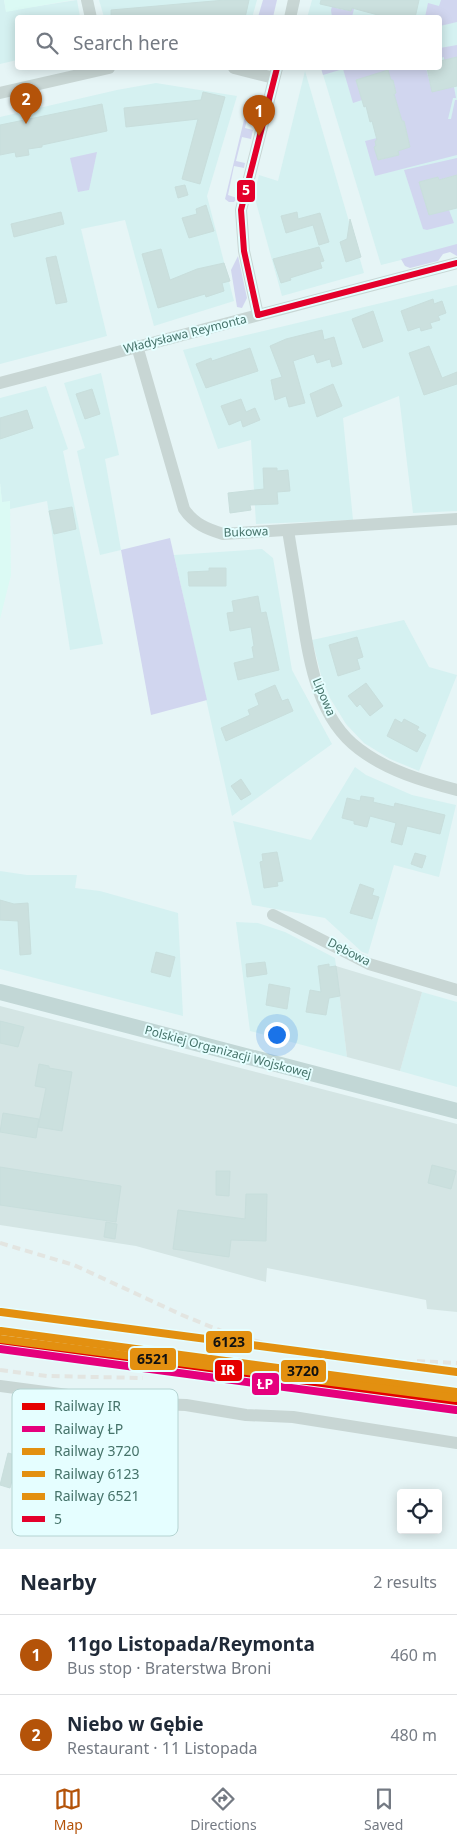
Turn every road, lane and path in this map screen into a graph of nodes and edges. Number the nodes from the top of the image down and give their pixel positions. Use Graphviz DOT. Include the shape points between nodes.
graph roads {
  1 [pos="87,0"];
  2 [pos="294,0"];
  3 [pos="90,15"];
  4 [pos="291,15"];
  5 [pos="96,70"];
  6 [pos="250,70"];
  7 [pos="275,73"];
  8 [pos="0,93"];
  9 [pos="457,263"];
  10 [pos="258,315"];
  11 [pos="137,346"];
  12 [pos="0,383"];
  13 [pos="457,519"];
  14 [pos="288,530"];
  15 [pos="457,790"];
  16 [pos="274,915"];
  17 [pos="457,990"];
  18 [pos="0,992"];
  19 [pos="457,1111"];
  20 [pos="0,1386"];
  21 [pos="23,1389"];
  22 [pos="178,1405"];
  23 [pos="457,1443"];
  1 -- 3 [label="street"];
  2 -- 4 [label="street"];
  5 -- 8 [label="street"];
  6 -- 7 [label="street"];
  7 -- 10 [label="street" via="241,210 244,251"];
  9 -- 10 [label="street, Władysława Reymonta"];
  10 -- 11 [label="street, Władysława Reymonta"];
  11 -- 12 [label="street, Władysława Reymonta"];
  11 -- 14 [label="street, Bukowa" via="178,494 190,518 208,530 223,534"];
  13 -- 14 [label="street, Bukowa"];
  14 -- 15 [label="street, Lipowa" via="315,680 341,731 359,749 394,770"];
  16 -- 17 [label="street, Dębowa" via="369,964"];
  18 -- 19 [label="main road, Polskiej Organizacji Wojskowej"];
  20 -- 21 [label="street"];
  22 -- 23 [label="street" via="246,1416 293,1417"];
}
